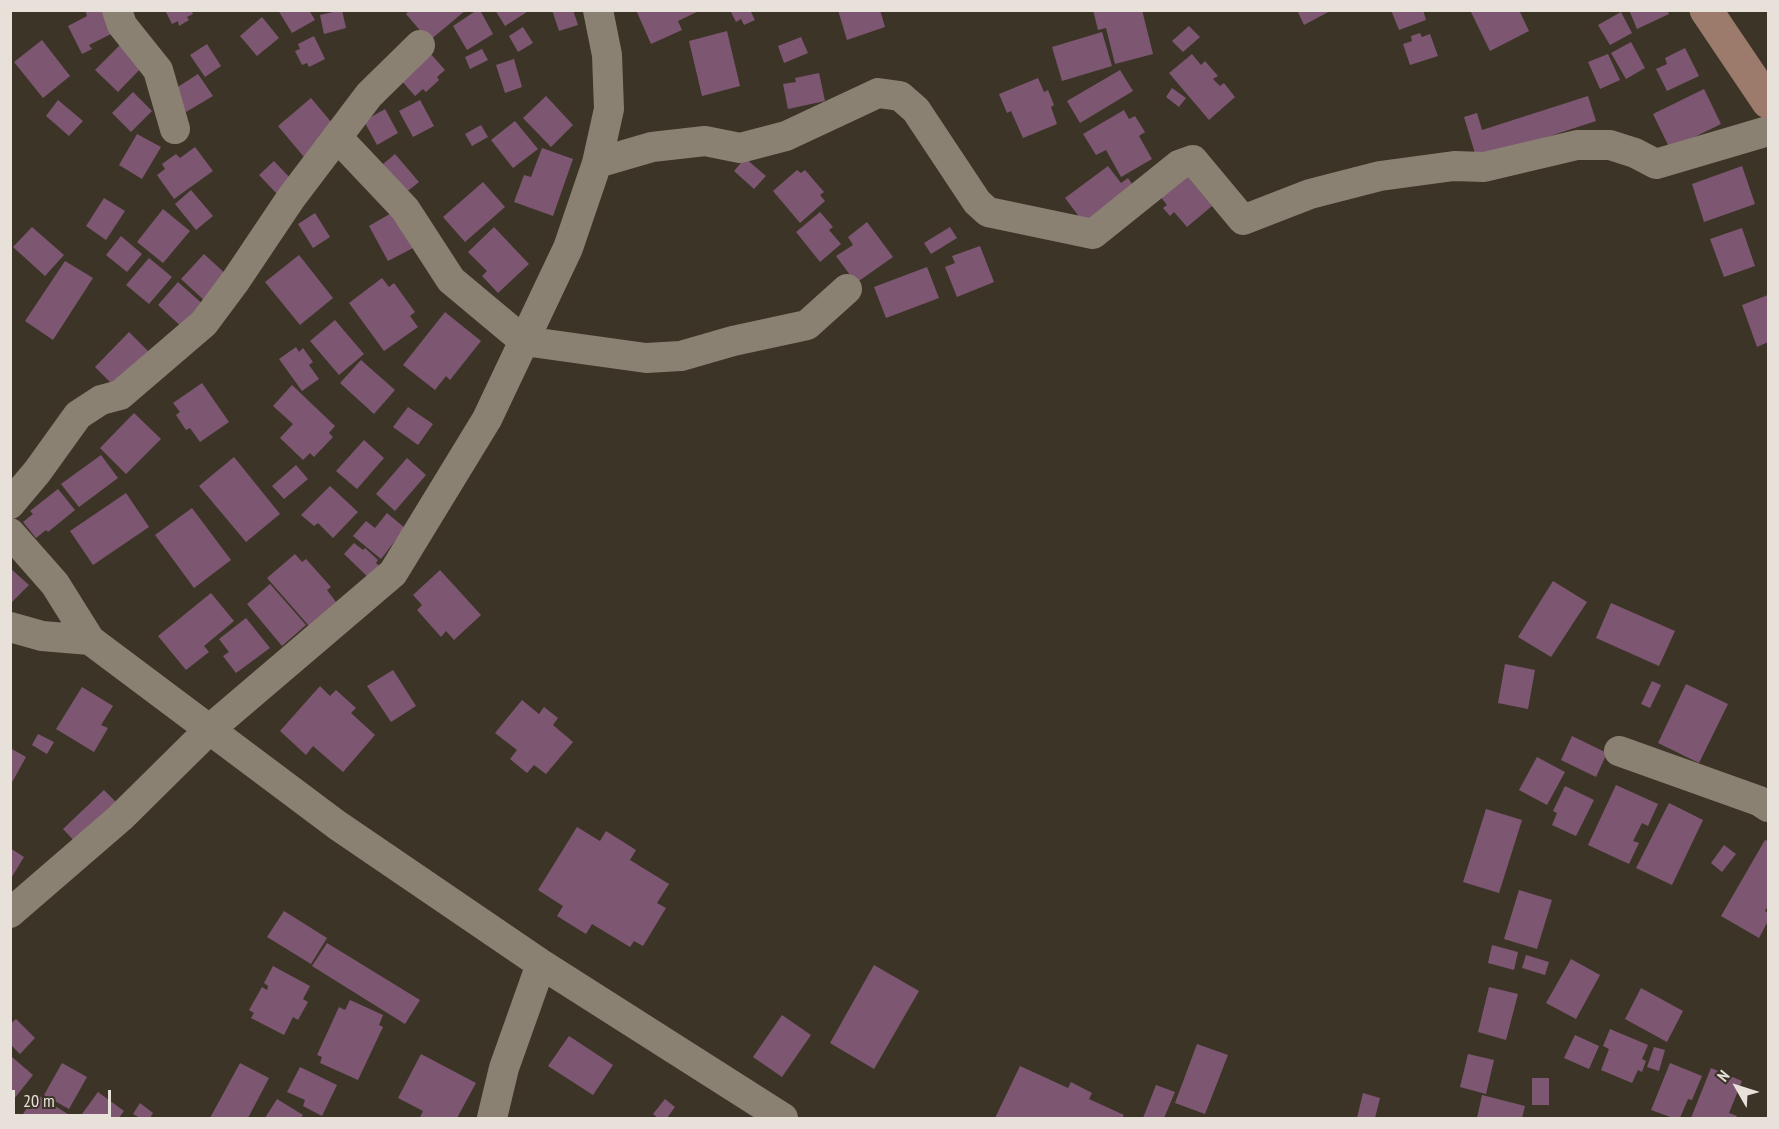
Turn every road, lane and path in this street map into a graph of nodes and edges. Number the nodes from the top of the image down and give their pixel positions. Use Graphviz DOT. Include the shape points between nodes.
graph roads {
  1 [pos="117,10"];
  2 [pos="598,10"];
  3 [pos="1706,10"];
  4 [pos="420,45"];
  5 [pos="1768,102"];
  6 [pos="175,129"];
  7 [pos="1768,131"];
  8 [pos="337,137"];
  9 [pos="597,163"];
  10 [pos="847,289"];
  11 [pos="524,341"];
  12 [pos="10,504"];
  13 [pos="10,533"];
  14 [pos="10,627"];
  15 [pos="90,640"];
  16 [pos="210,729"];
  17 [pos="1619,751"];
  18 [pos="1768,807"];
  19 [pos="10,914"];
  20 [pos="541,964"];
  21 [pos="492,1119"];
  22 [pos="783,1119"];
  1 -- 6 [label="street" via="122,25 158,70"];
  2 -- 9 [label="street" via="607,55 609,109"];
  3 -- 5 [label="street"];
  4 -- 8 [label="street" via="369,95"];
  7 -- 9 [label="street" via="1656,164 1610,145 1577,145 1484,167 1454,166 1380,176 1310,194 1243,220 1193,160 1179,165 1093,234 988,212 976,202 916,110 900,96 878,93 786,136 740,148 705,141 652,147"];
  8 -- 11 [label="street" via="405,209 451,280"];
  8 -- 12 [label="street" via="204,323 120,395 101,400 78,415"];
  9 -- 11 [label="street" via="568,248"];
  10 -- 11 [label="street" via="807,325 681,356 646,358"];
  11 -- 16 [label="street" via="487,419 393,573"];
  13 -- 15 [label="street" via="55,584"];
  14 -- 15 [label="street" via="42,636"];
  15 -- 16 [label="street"];
  16 -- 19 [label="street" via="120,818"];
  16 -- 20 [label="street" via="337,825"];
  17 -- 18 [label="street"];
  20 -- 21 [label="street" via="504,1068"];
  20 -- 22 [label="street"];
}
